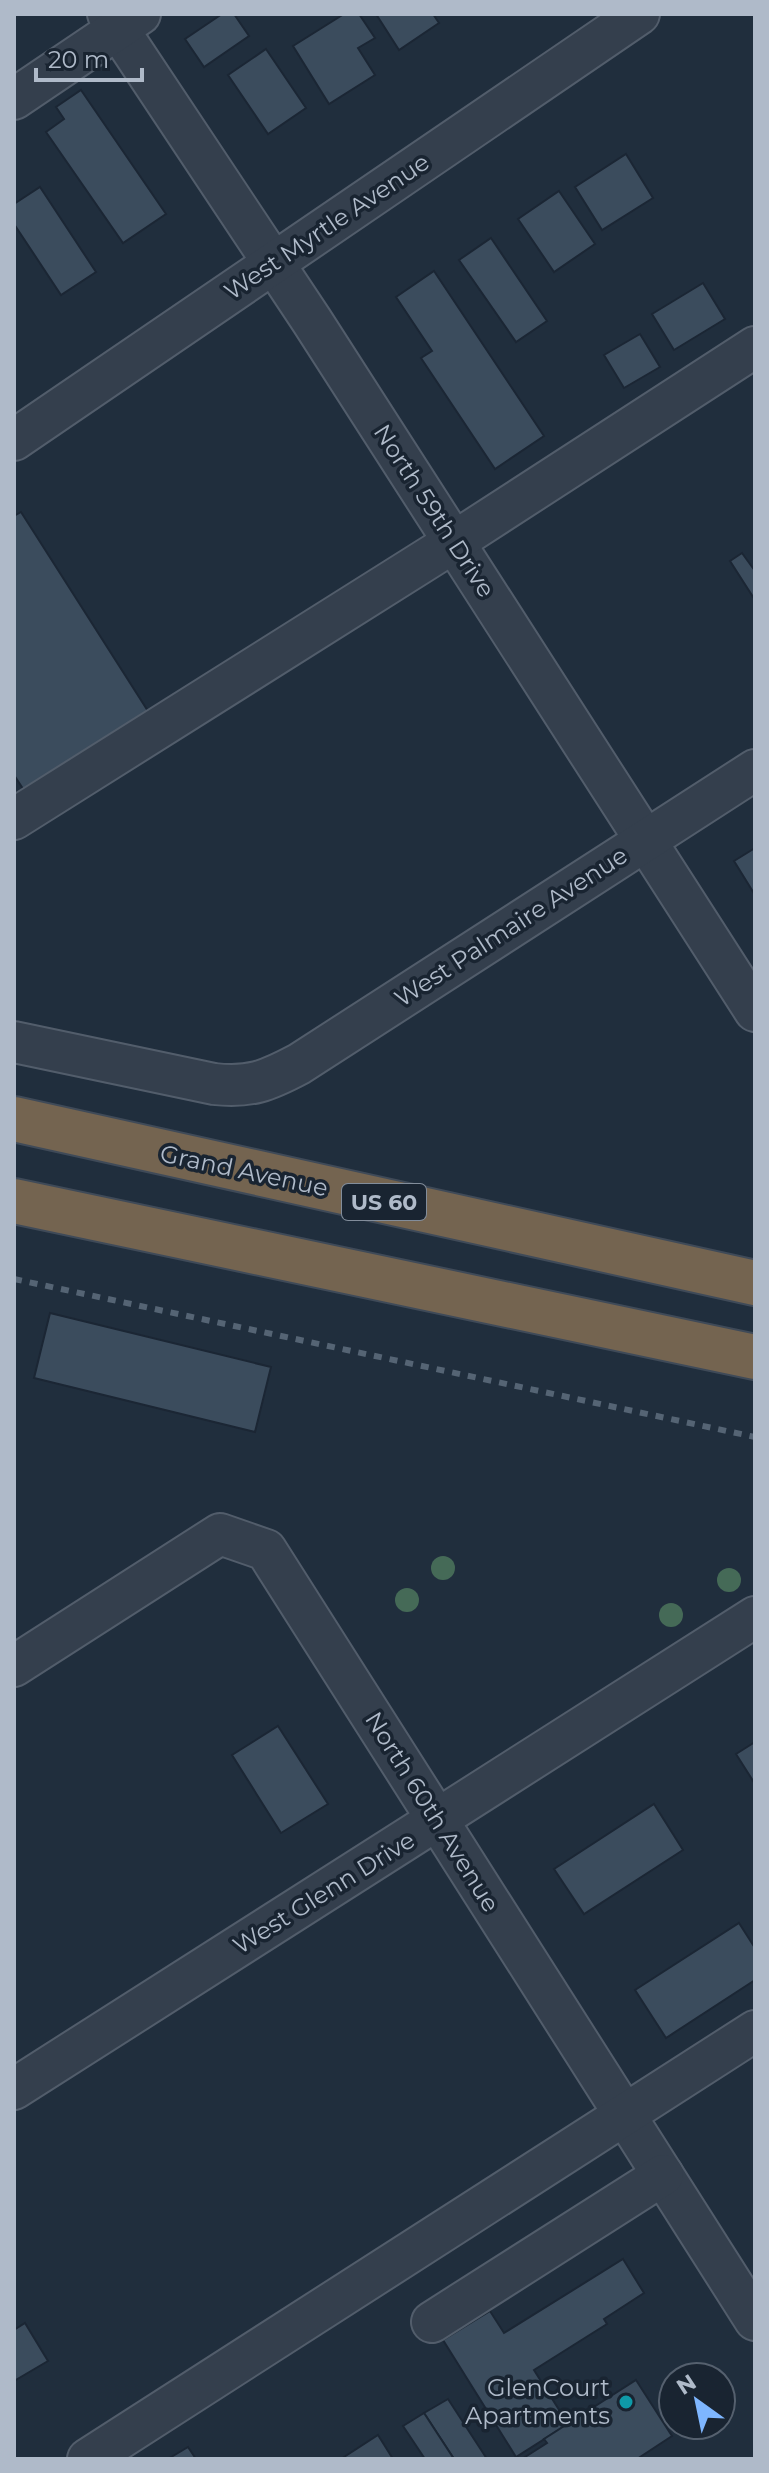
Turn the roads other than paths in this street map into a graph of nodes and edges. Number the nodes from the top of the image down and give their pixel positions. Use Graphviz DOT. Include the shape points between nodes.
graph roads {
  1 [pos="639,14"];
  2 [pos="122,19"];
  3 [pos="14,99"];
  4 [pos="275,263"];
  5 [pos="755,347"];
  6 [pos="14,440"];
  7 [pos="454,542"];
  8 [pos="755,770"];
  9 [pos="14,819"];
  10 [pos="645,840"];
  11 [pos="755,1011"];
  12 [pos="14,1042"];
  13 [pos="14,1119"];
  14 [pos="14,1201"];
  15 [pos="755,1283"];
  16 [pos="755,1357"];
  17 [pos="755,1617"];
  18 [pos="14,1666"];
  19 [pos="438,1821"];
  20 [pos="755,2031"];
  21 [pos="14,2089"];
  22 [pos="625,2115"];
  23 [pos="663,2175"];
  24 [pos="755,2320"];
  25 [pos="432,2322"];
  26 [pos="88,2459"];
  1 -- 4 [label="street, West Myrtle Avenue"];
  2 -- 3 [label="street"];
  2 -- 4 [label="street, North 59th Drive"];
  4 -- 6 [label="street, West Myrtle Avenue"];
  4 -- 7 [label="street, North 59th Drive"];
  5 -- 7 [label="street"];
  7 -- 9 [label="street"];
  7 -- 10 [label="street, North 59th Drive"];
  8 -- 10 [label="street, West Palmaire Avenue"];
  10 -- 11 [label="street, North 59th Drive"];
  10 -- 12 [label="street, West Palmaire Avenue" via="265,1081 239,1087 214,1084"];
  13 -- 15 [label="highway, Grand Avenue / US 60"];
  14 -- 16 [label="highway"];
  17 -- 19 [label="street, West Glenn Drive"];
  18 -- 19 [label="street, North 60th Avenue" via="220,1534 266,1550"];
  19 -- 21 [label="street, West Glenn Drive"];
  19 -- 22 [label="street, North 60th Avenue"];
  20 -- 22 [label="street"];
  22 -- 23 [label="street, North 60th Avenue"];
  22 -- 26 [label="street"];
  23 -- 24 [label="street, North 60th Avenue"];
  23 -- 25 [label="street"];
}
